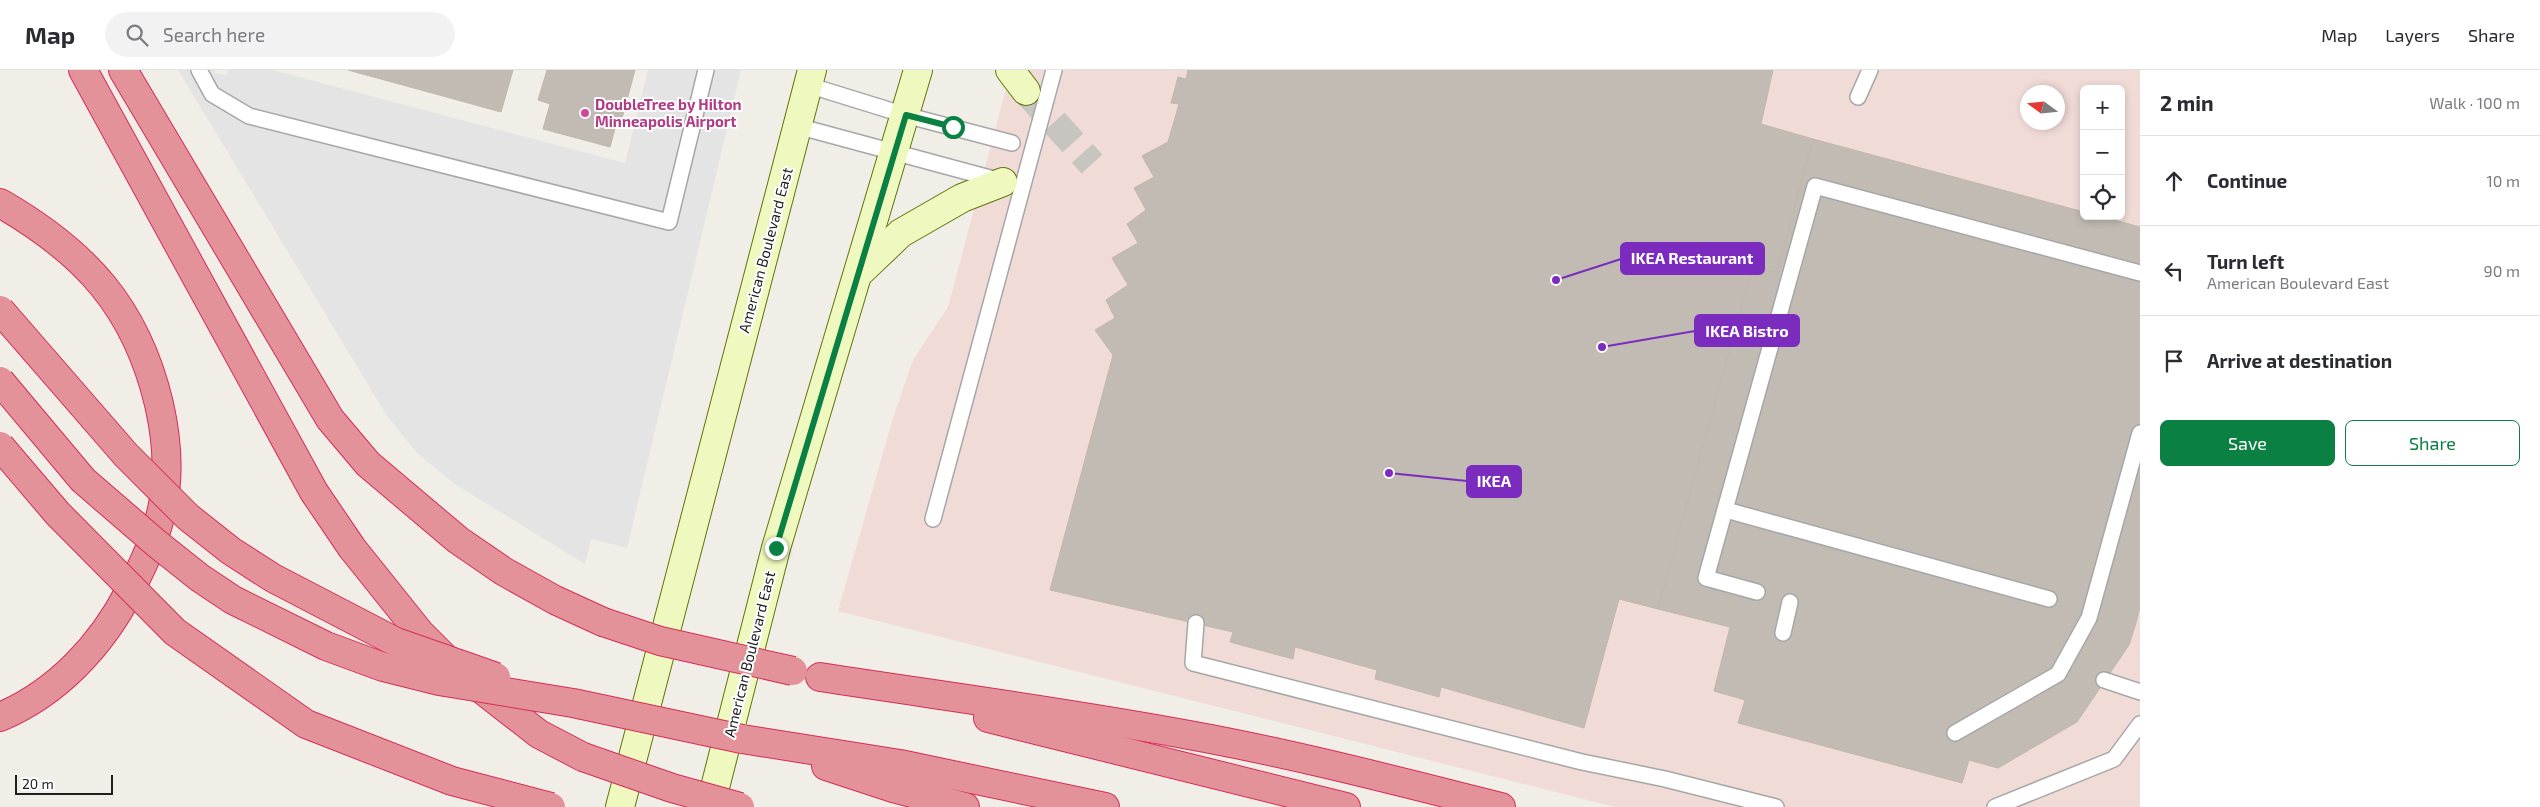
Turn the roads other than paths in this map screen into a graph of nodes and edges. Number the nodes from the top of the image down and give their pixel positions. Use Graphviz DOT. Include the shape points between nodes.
graph roads {
  1 [pos="83,70"];
  2 [pos="123,70"];
  3 [pos="199,70"];
  4 [pos="706,70"];
  5 [pos="918,70"];
  6 [pos="1010,70"];
  7 [pos="1054,70"];
  8 [pos="1870,70"];
  9 [pos="810,78"];
  10 [pos="1026,91"];
  11 [pos="1858,97"];
  12 [pos="906,115"];
  13 [pos="797,126"];
  14 [pos="1012,143"];
  15 [pos="894,152"];
  16 [pos="1003,182"];
  17 [pos="0,203"];
  18 [pos="2140,273"];
  19 [pos="858,274"];
  20 [pos="0,310"];
  21 [pos="0,381"];
  22 [pos="2140,433"];
  23 [pos="0,446"];
  24 [pos="1726,510"];
  25 [pos="934,519"];
  26 [pos="1758,592"];
  27 [pos="2049,599"];
  28 [pos="1790,602"];
  29 [pos="1196,623"];
  30 [pos="1783,633"];
  31 [pos="820,677"];
  32 [pos="2104,680"];
  33 [pos="2140,692"];
  34 [pos="573,703"];
  35 [pos="0,717"];
  36 [pos="2140,724"];
  37 [pos="1955,733"];
  38 [pos="897,776"];
  39 [pos="551,807"];
  40 [pos="620,807"];
  41 [pos="710,807"];
  42 [pos="740,807"];
  43 [pos="966,807"];
  44 [pos="1105,807"];
  45 [pos="1346,807"];
  46 [pos="1501,807"];
  47 [pos="1776,807"];
  48 [pos="1995,807"];
  1 -- 42 [label="highway, bridge" via="300,468 352,548 420,633 457,670 539,734 584,757 672,788"];
  2 -- 31 [label="highway, bridge" via="330,419 368,464 458,540 555,600 603,622 660,641"];
  3 -- 4 [label="lane" via="212,94 249,116 669,222"];
  5 -- 12 [label="main road, American Boulevard East"];
  6 -- 10 [label="main road"];
  7 -- 25 [label="lane"];
  8 -- 11 [label="lane"];
  9 -- 12 [label="lane"];
  9 -- 13 [label="main road, American Boulevard East"];
  12 -- 14 [label="lane"];
  12 -- 15 [label="main road, American Boulevard East"];
  13 -- 15 [label="lane"];
  13 -- 40 [label="main road, American Boulevard East"];
  15 -- 16 [label="lane"];
  15 -- 19 [label="main road, American Boulevard East"];
  16 -- 19 [label="main road" via="962,198 901,233"];
  17 -- 35 [label="highway" via="54,237 78,257 122,311 140,343 153,382 163,421 168,461 162,510 140,571 117,616 75,668 18,710"];
  18 -- 24 [label="lane" via="1815,186"];
  19 -- 41 [label="main road, American Boulevard East" via="776,548"];
  20 -- 34 [label="highway, bridge" via="126,455 188,517 231,551 273,578 396,642"];
  21 -- 34 [label="highway, bridge" via="83,480 192,572 233,600 326,646 383,666 439,681"];
  22 -- 37 [label="lane" via="2089,618 2058,674"];
  23 -- 39 [label="highway, bridge" via="58,514 175,632 306,724 452,781"];
  24 -- 26 [label="lane" via="1706,578"];
  24 -- 27 [label="lane"];
  28 -- 30 [label="lane"];
  29 -- 47 [label="lane" via="1194,663 1582,762"];
  31 -- 45 [label="highway"];
  31 -- 46 [label="highway" via="1190,735"];
  32 -- 33 [label="lane"];
  34 -- 38 [label="highway, bridge"];
  36 -- 48 [label="lane" via="2114,759"];
  38 -- 43 [label="highway"];
  38 -- 44 [label="highway"];
}
